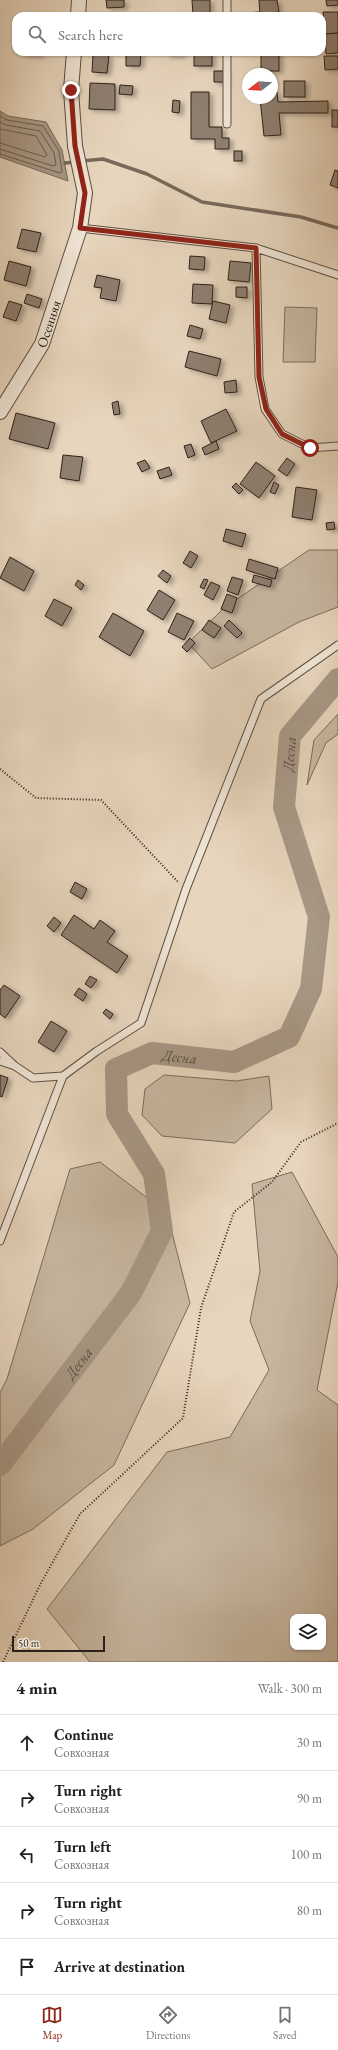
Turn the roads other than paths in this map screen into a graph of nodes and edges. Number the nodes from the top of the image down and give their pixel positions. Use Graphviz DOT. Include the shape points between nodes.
graph roads {
  1 [pos="79,0"];
  2 [pos="226,0"];
  3 [pos="78,12"];
  4 [pos="227,12"];
  5 [pos="74,56"];
  6 [pos="227,56"];
  7 [pos="227,124"];
  8 [pos="80,228"];
  9 [pos="256,248"];
  10 [pos="338,275"];
  11 [pos="0,412"];
  12 [pos="338,446"];
  13 [pos="338,645"];
  14 [pos="0,1052"];
  15 [pos="0,1061"];
  16 [pos="15,1066"];
  17 [pos="63,1076"];
  18 [pos="0,1241"];
  1 -- 3 [label="street"];
  2 -- 4 [label="lane"];
  5 -- 8 [label="street, Осенняя" via="71,90 75,146 85,193"];
  6 -- 7 [label="lane"];
  8 -- 9 [label="lane"];
  8 -- 11 [label="street, Осенняя" via="42,344"];
  9 -- 10 [label="lane"];
  9 -- 12 [label="lane" via="259,377 266,409 282,434 310,448"];
  13 -- 17 [label="lane" via="261,699 186,889 140,1023"];
  14 -- 16 [label="lane"];
  15 -- 16 [label="lane"];
  16 -- 17 [label="lane" via="33,1078"];
  17 -- 18 [label="lane"];
}
